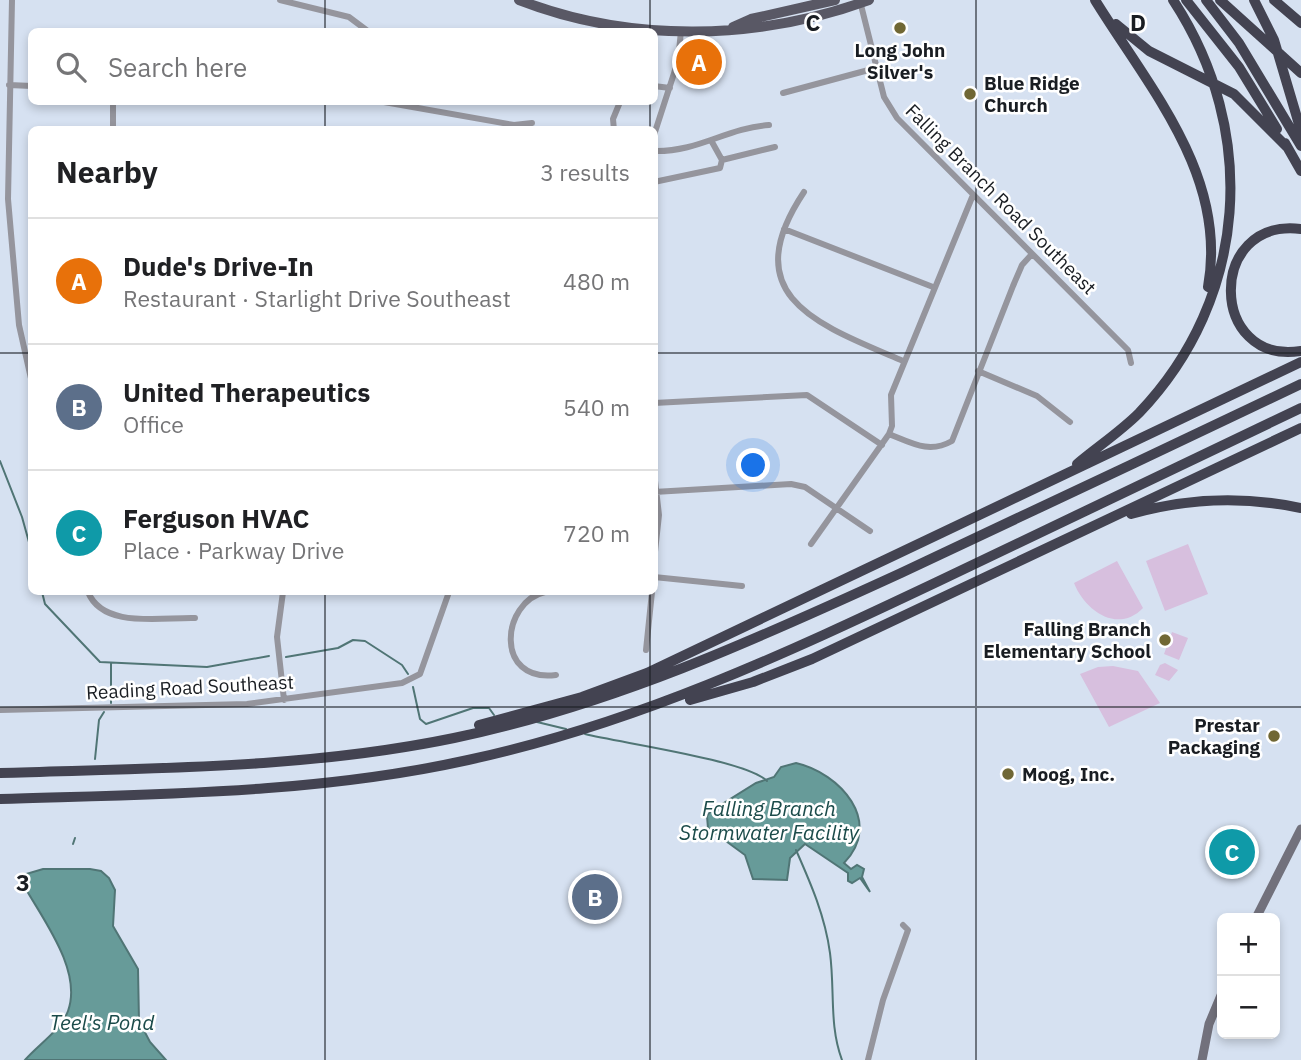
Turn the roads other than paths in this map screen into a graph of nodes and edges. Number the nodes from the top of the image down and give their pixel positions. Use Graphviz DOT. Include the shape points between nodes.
graph roads {
  1 [pos="12,0"];
  2 [pos="280,0"];
  3 [pos="519,0"];
  4 [pos="835,0"];
  5 [pos="1173,0"];
  6 [pos="1186,0"];
  7 [pos="1206,0"];
  8 [pos="1220,0"];
  9 [pos="1254,0"];
  10 [pos="1274,0"];
  11 [pos="863,1"];
  12 [pos="1098,5"];
  13 [pos="1301,23"];
  14 [pos="364,28"];
  15 [pos="609,28"];
  16 [pos="733,28"];
  17 [pos="658,30"];
  18 [pos="681,31"];
  19 [pos="876,68"];
  20 [pos="1297,70"];
  21 [pos="9,85"];
  22 [pos="28,86"];
  23 [pos="658,86"];
  24 [pos="670,88"];
  25 [pos="783,93"];
  26 [pos="113,105"];
  27 [pos="401,105"];
  28 [pos="618,105"];
  29 [pos="532,123"];
  30 [pos="769,125"];
  31 [pos="113,126"];
  32 [pos="613,126"];
  33 [pos="657,126"];
  34 [pos="1301,131"];
  35 [pos="712,142"];
  36 [pos="1301,146"];
  37 [pos="775,147"];
  38 [pos="1287,147"];
  39 [pos="658,151"];
  40 [pos="722,160"];
  41 [pos="1301,170"];
  42 [pos="658,181"];
  43 [pos="803,191"];
  44 [pos="973,195"];
  45 [pos="784,229"];
  46 [pos="1301,229"];
  47 [pos="1032,254"];
  48 [pos="933,288"];
  49 [pos="1202,318"];
  50 [pos="1301,351"];
  51 [pos="903,361"];
  52 [pos="1301,362"];
  53 [pos="1130,363"];
  54 [pos="28,369"];
  55 [pos="978,371"];
  56 [pos="1301,384"];
  57 [pos="658,403"];
  58 [pos="1301,408"];
  59 [pos="1070,422"];
  60 [pos="1301,428"];
  61 [pos="889,435"];
  62 [pos="882,445"];
  63 [pos="1061,476"];
  64 [pos="658,492"];
  65 [pos="1301,508"];
  66 [pos="837,509"];
  67 [pos="1098,524"];
  68 [pos="870,531"];
  69 [pos="811,544"];
  70 [pos="658,577"];
  71 [pos="742,586"];
  72 [pos="90,595"];
  73 [pos="283,595"];
  74 [pos="448,595"];
  75 [pos="535,595"];
  76 [pos="652,595"];
  77 [pos="195,618"];
  78 [pos="646,650"];
  79 [pos="556,675"];
  80 [pos="284,700"];
  81 [pos="0,710"];
  82 [pos="640,713"];
  83 [pos="395,748"];
  84 [pos="0,773"];
  85 [pos="0,799"];
  86 [pos="1301,829"];
  87 [pos="1259,913"];
  88 [pos="903,925"];
  89 [pos="1217,1005"];
  90 [pos="868,1060"];
  91 [pos="1202,1060"];
  1 -- 21 [label="street"];
  2 -- 14 [label="street" via="349,17"];
  3 -- 15 [label="main road"];
  4 -- 16 [label="main road" via="751,19"];
  5 -- 49 [label="highway" via="1210,69 1229,148 1231,193 1224,251"];
  6 -- 38 [label="highway" via="1239,67"];
  7 -- 36 [label="highway" via="1239,43"];
  8 -- 20 [label="highway"];
  9 -- 34 [label="highway" via="1274,40"];
  10 -- 13 [label="highway"];
  11 -- 16 [label="main road" via="771,27"];
  11 -- 19 [label="street, Falling Branch Road Southeast"];
  12 -- 38 [label="highway" via="1149,51 1234,94"];
  12 -- 49 [label="highway" via="1162,104 1201,181 1212,227"];
  16 -- 18 [label="main road"];
  17 -- 18 [label="main road"];
  18 -- 24 [label="street"];
  19 -- 25 [label="street"];
  19 -- 44 [label="street, Falling Branch Road Southeast" via="884,97 897,118"];
  21 -- 22 [label="street"];
  21 -- 54 [label="street" via="11,244 20,340"];
  23 -- 24 [label="street"];
  24 -- 33 [label="street"];
  26 -- 31 [label="street"];
  27 -- 29 [label="street" via="514,125"];
  28 -- 32 [label="street"];
  30 -- 35 [label="street" via="729,131"];
  35 -- 39 [label="street"];
  35 -- 40 [label="street"];
  37 -- 40 [label="street"];
  38 -- 41 [label="highway"];
  40 -- 42 [label="street" via="720,168"];
  43 -- 45 [label="street"];
  44 -- 47 [label="street, Falling Branch Road Southeast"];
  44 -- 48 [label="street"];
  45 -- 48 [label="street"];
  45 -- 51 [label="street" via="778,244 778,273 802,309 828,329"];
  46 -- 50 [label="highway" via="1270,231 1251,242 1234,267 1229,292 1237,321 1250,337 1272,349"];
  47 -- 53 [label="street, Falling Branch Road Southeast" via="1128,350"];
  47 -- 55 [label="street" via="1017,275"];
  48 -- 51 [label="street"];
  49 -- 63 [label="highway" via="1179,360 1139,412"];
  51 -- 61 [label="street" via="891,396"];
  52 -- 63 [label="highway"];
  55 -- 59 [label="street" via="1037,396"];
  55 -- 61 [label="street" via="952,441 939,448 924,448"];
  56 -- 83 [label="highway" via="703,662 534,719"];
  57 -- 62 [label="street" via="807,395"];
  58 -- 82 [label="highway" via="777,657"];
  60 -- 67 [label="highway"];
  61 -- 62 [label="street"];
  62 -- 66 [label="street"];
  63 -- 83 [label="highway" via="618,684"];
  64 -- 66 [label="street" via="792,484 805,487"];
  65 -- 67 [label="highway" via="1207,500 1157,507"];
  66 -- 68 [label="street"];
  66 -- 69 [label="street"];
  67 -- 82 [label="highway" via="812,659 725,691"];
  70 -- 71 [label="street"];
  72 -- 77 [label="street" via="109,615"];
  73 -- 80 [label="street" via="277,637"];
  74 -- 80 [label="street, Reading Road Southeast" via="421,674 402,683"];
  75 -- 79 [label="street" via="520,606 512,653 527,673"];
  76 -- 78 [label="street"];
  80 -- 81 [label="street, Reading Road Southeast"];
  82 -- 85 [label="highway" via="494,755 358,780 257,790"];
  83 -- 84 [label="highway" via="261,765"];
  86 -- 87 [label="street"];
  88 -- 90 [label="street" via="908,930"];
  89 -- 91 [label="street"];
}
